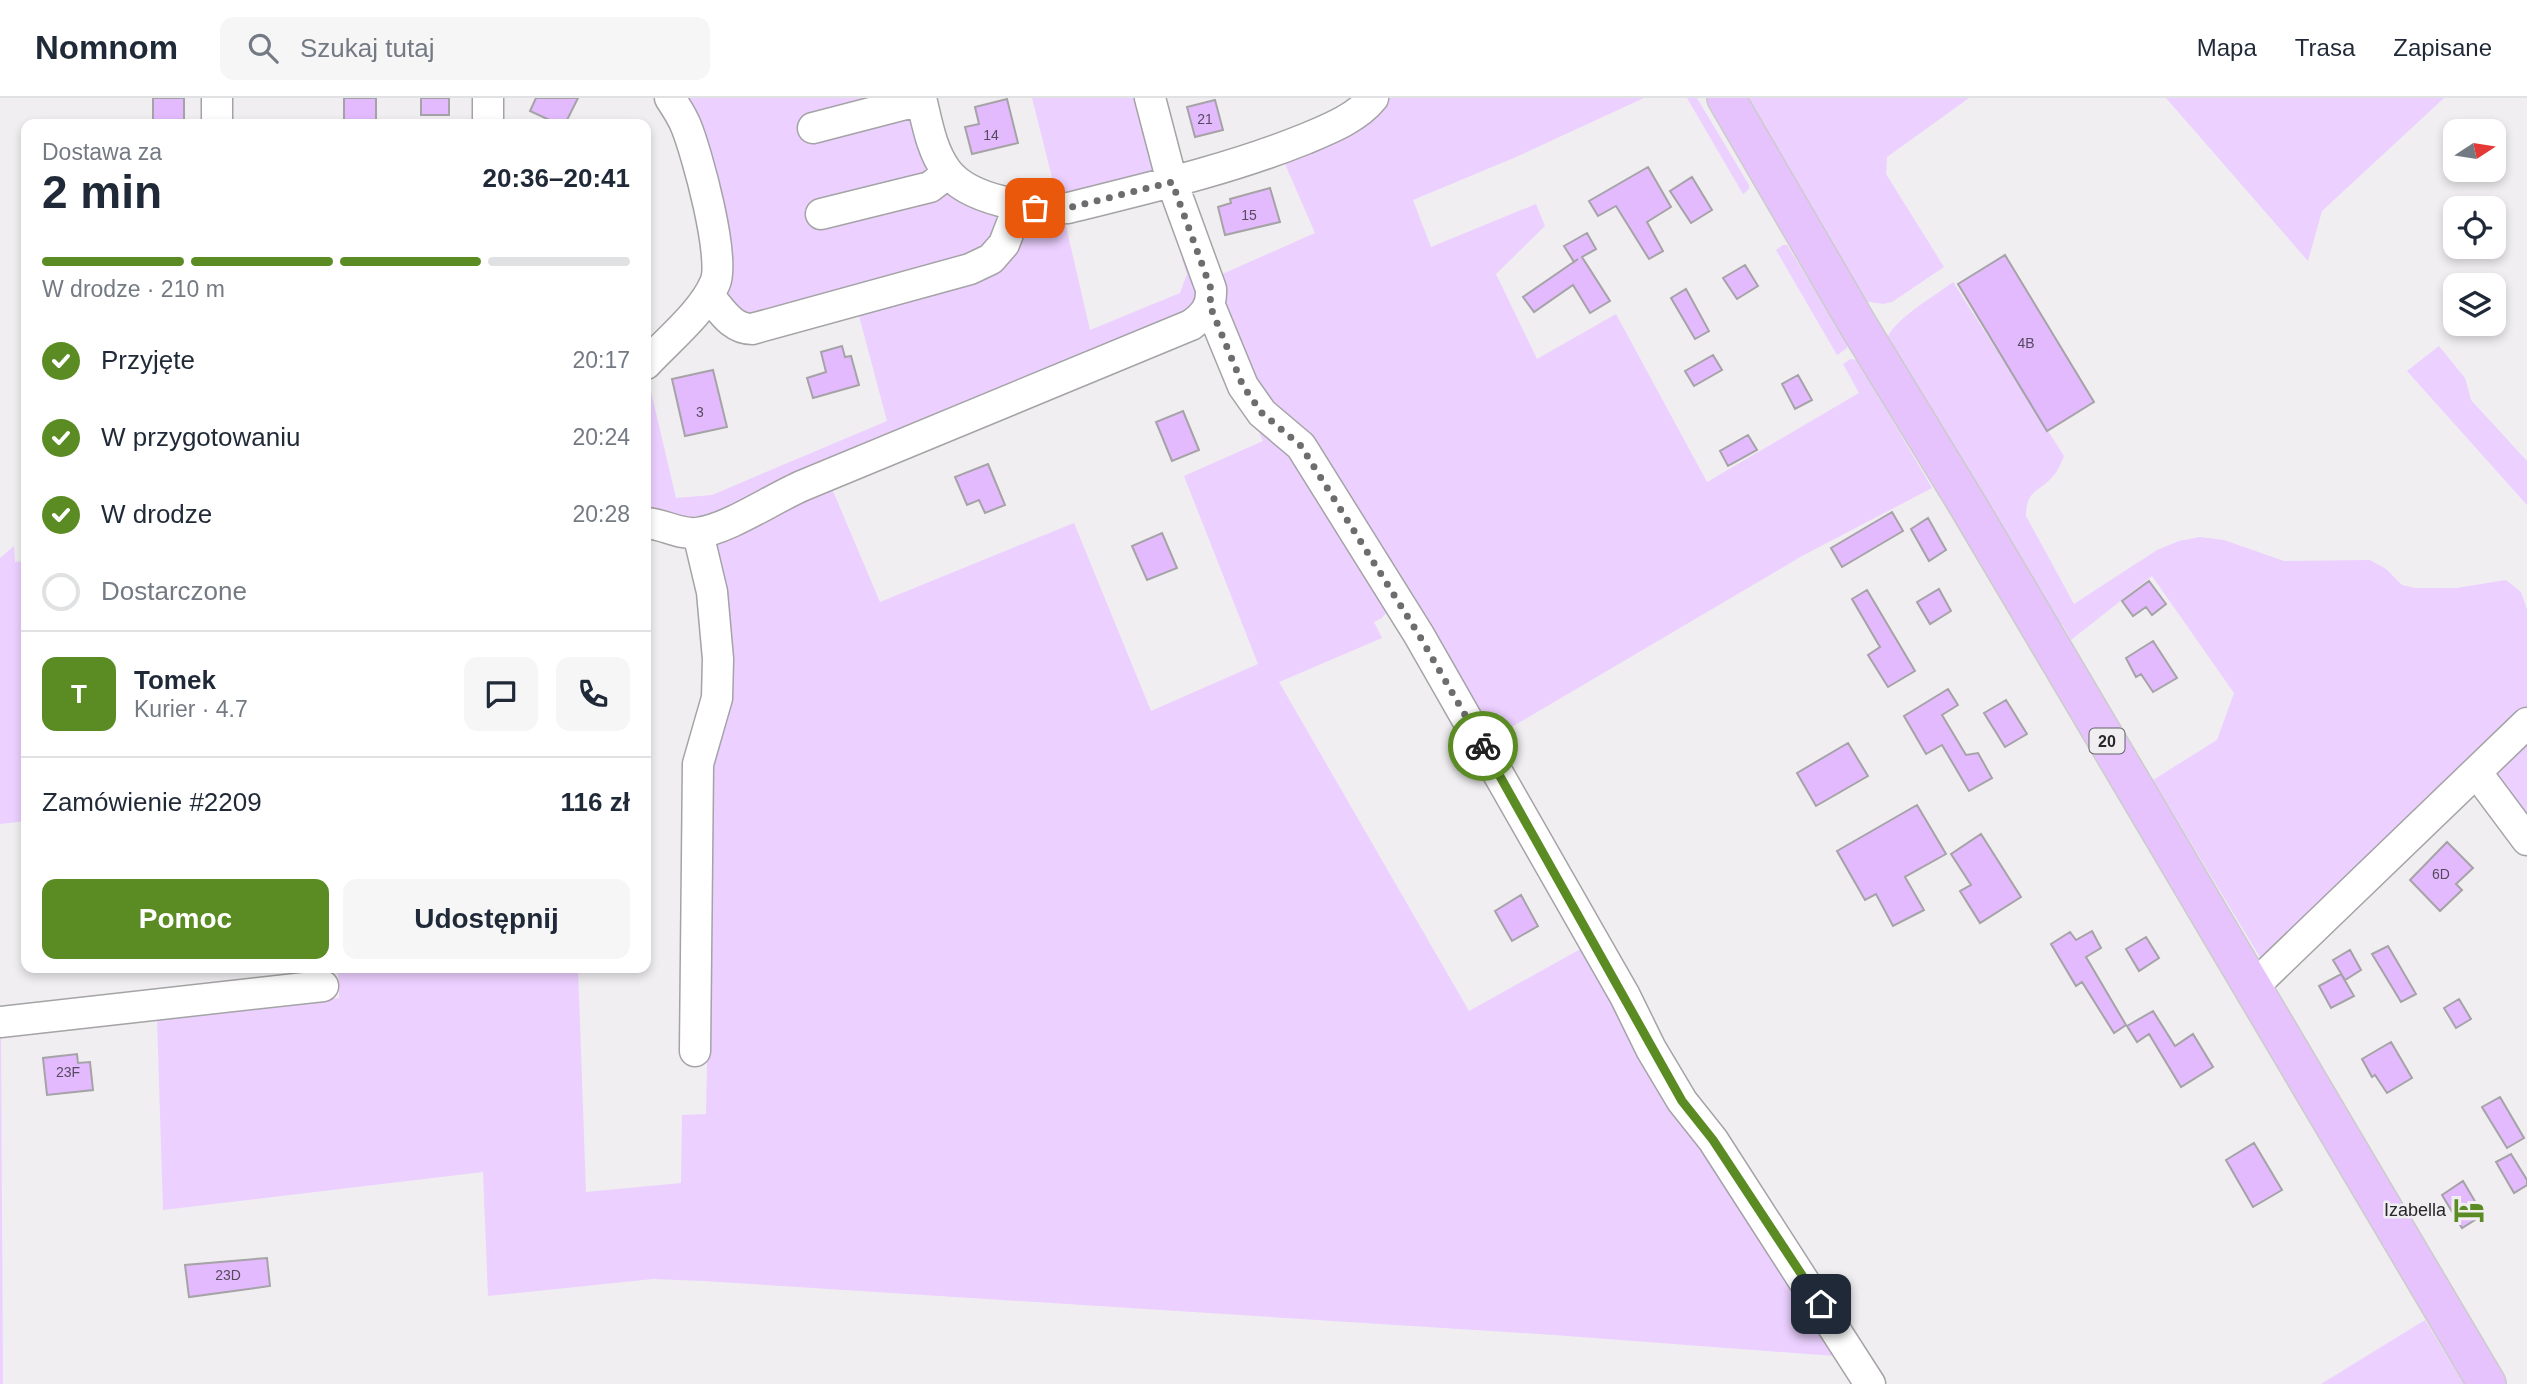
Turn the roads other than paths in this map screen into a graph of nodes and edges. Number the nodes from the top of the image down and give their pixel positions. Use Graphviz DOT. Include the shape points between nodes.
graph roads {
  1 [pos="217,98"];
  2 [pos="488,98"];
  3 [pos="670,98"];
  4 [pos="1150,98"];
  5 [pos="1373,98"];
  6 [pos="1726,98"];
  7 [pos="921,99"];
  8 [pos="217,119"];
  9 [pos="488,119"];
  10 [pos="813,128"];
  11 [pos="948,173"];
  12 [pos="1172,182"];
  13 [pos="1019,205"];
  14 [pos="821,214"];
  15 [pos="709,296"];
  16 [pos="1210,306"];
  17 [pos="651,359"];
  18 [pos="651,523"];
  19 [pos="698,533"];
  20 [pos="2527,723"];
  21 [pos="2477,773"];
  22 [pos="2527,840"];
  23 [pos="323,986"];
  24 [pos="2253,987"];
  25 [pos="0,1022"];
  26 [pos="695,1051"];
  27 [pos="1870,1384"];
  28 [pos="2487,1384"];
  1 -- 8 [label="street"];
  2 -- 9 [label="street"];
  3 -- 15 [label="street" via="686,127 717,243 717,279"];
  4 -- 12 [label="street"];
  5 -- 12 [label="street" via="1364,109 1316,134"];
  6 -- 24 [label="main road, 20"];
  7 -- 10 [label="street"];
  7 -- 11 [label="street" via="938,158"];
  11 -- 13 [label="street" via="978,192"];
  11 -- 14 [label="street" via="930,187"];
  12 -- 13 [label="street" via="1068,208"];
  12 -- 16 [label="street" via="1211,289"];
  13 -- 15 [label="street" via="1004,244 991,258 945,277 752,329 733,324"];
  15 -- 17 [label="street"];
  16 -- 19 [label="street" via="1191,325"];
  16 -- 27 [label="street" via="1243,386 1262,413 1301,446 1426,647 1682,1101 1713,1140"];
  18 -- 19 [label="street"];
  19 -- 26 [label="street" via="712,592 718,659 717,698 698,764"];
  20 -- 21 [label="street"];
  21 -- 22 [label="street"];
  21 -- 24 [label="street"];
  23 -- 25 [label="street"];
  24 -- 28 [label="main road, 20"];
}
